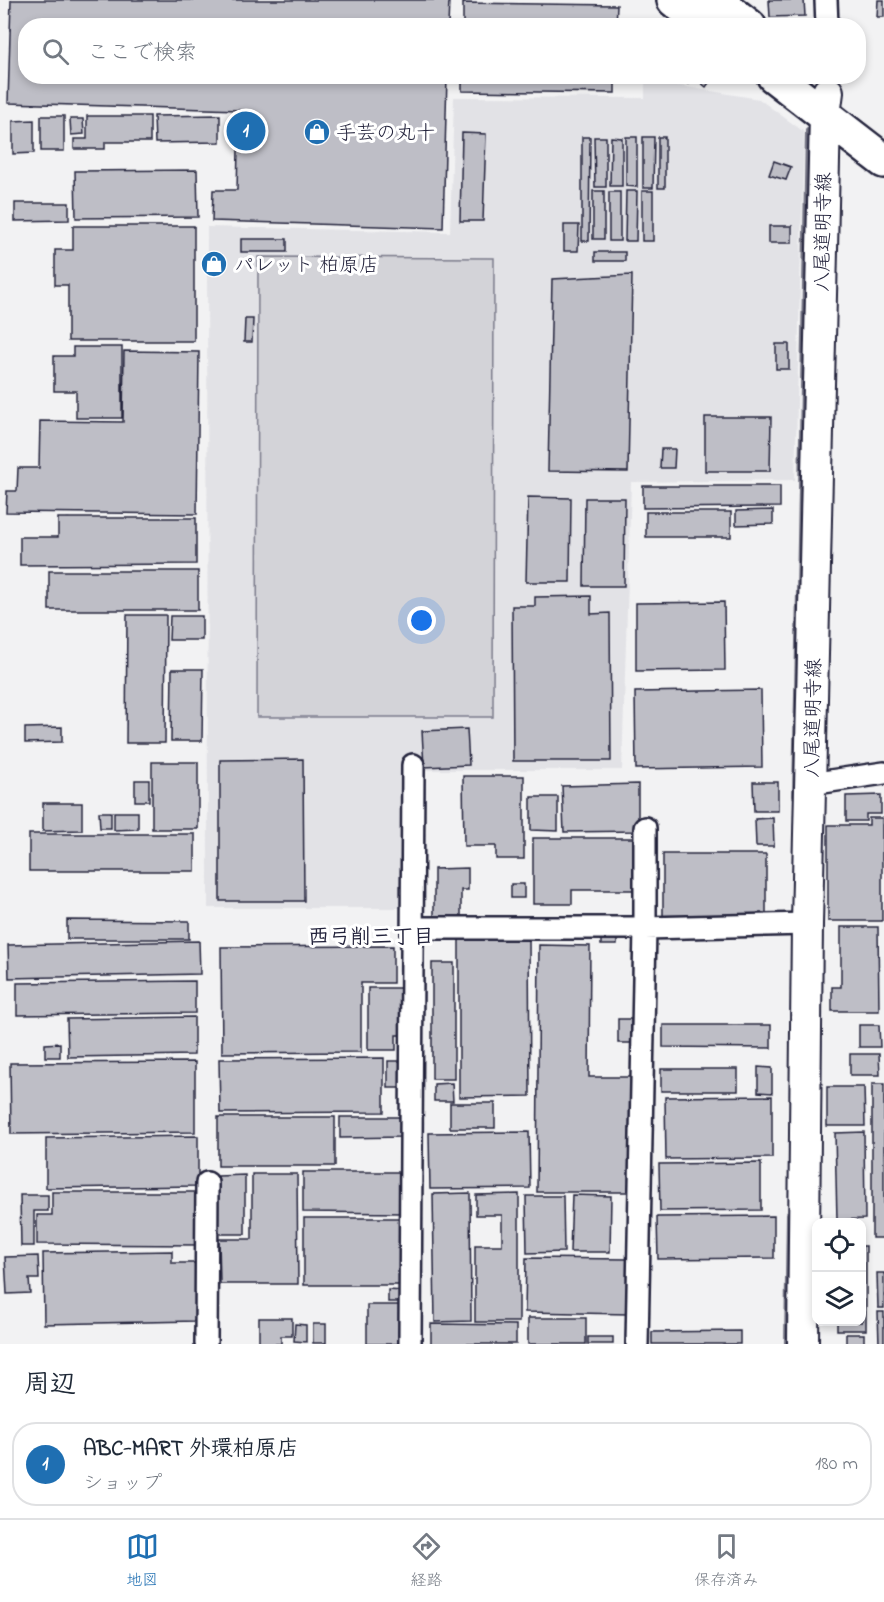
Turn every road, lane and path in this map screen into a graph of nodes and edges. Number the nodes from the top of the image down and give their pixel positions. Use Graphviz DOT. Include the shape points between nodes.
graph roads {
  1 [pos="674,0"];
  2 [pos="715,0"];
  3 [pos="826,0"];
  4 [pos="697,18"];
  5 [pos="739,18"];
  6 [pos="827,18"];
  7 [pos="802,84"];
  8 [pos="823,90"];
  9 [pos="884,135"];
  10 [pos="884,161"];
  11 [pos="413,765"];
  12 [pos="884,773"];
  13 [pos="810,784"];
  14 [pos="645,828"];
  15 [pos="796,925"];
  16 [pos="412,928"];
  17 [pos="645,928"];
  18 [pos="207,1183"];
  19 [pos="206,1344"];
  20 [pos="410,1344"];
  21 [pos="637,1344"];
  22 [pos="803,1344"];
  1 -- 4 [label="highway"];
  2 -- 5 [label="highway"];
  3 -- 6 [label="street"];
  7 -- 8 [label="highway"];
  8 -- 9 [label="highway"];
  8 -- 10 [label="highway"];
  8 -- 13 [label="main road, 八尾道明寺線"];
  11 -- 16 [label="street"];
  12 -- 13 [label="street"];
  13 -- 15 [label="main road, 八尾道明寺線"];
  14 -- 17 [label="street"];
  15 -- 17 [label="street"];
  15 -- 22 [label="main road, 八尾道明寺線"];
  16 -- 17 [label="street"];
  16 -- 20 [label="street"];
  17 -- 21 [label="street"];
  18 -- 19 [label="street"];
}
